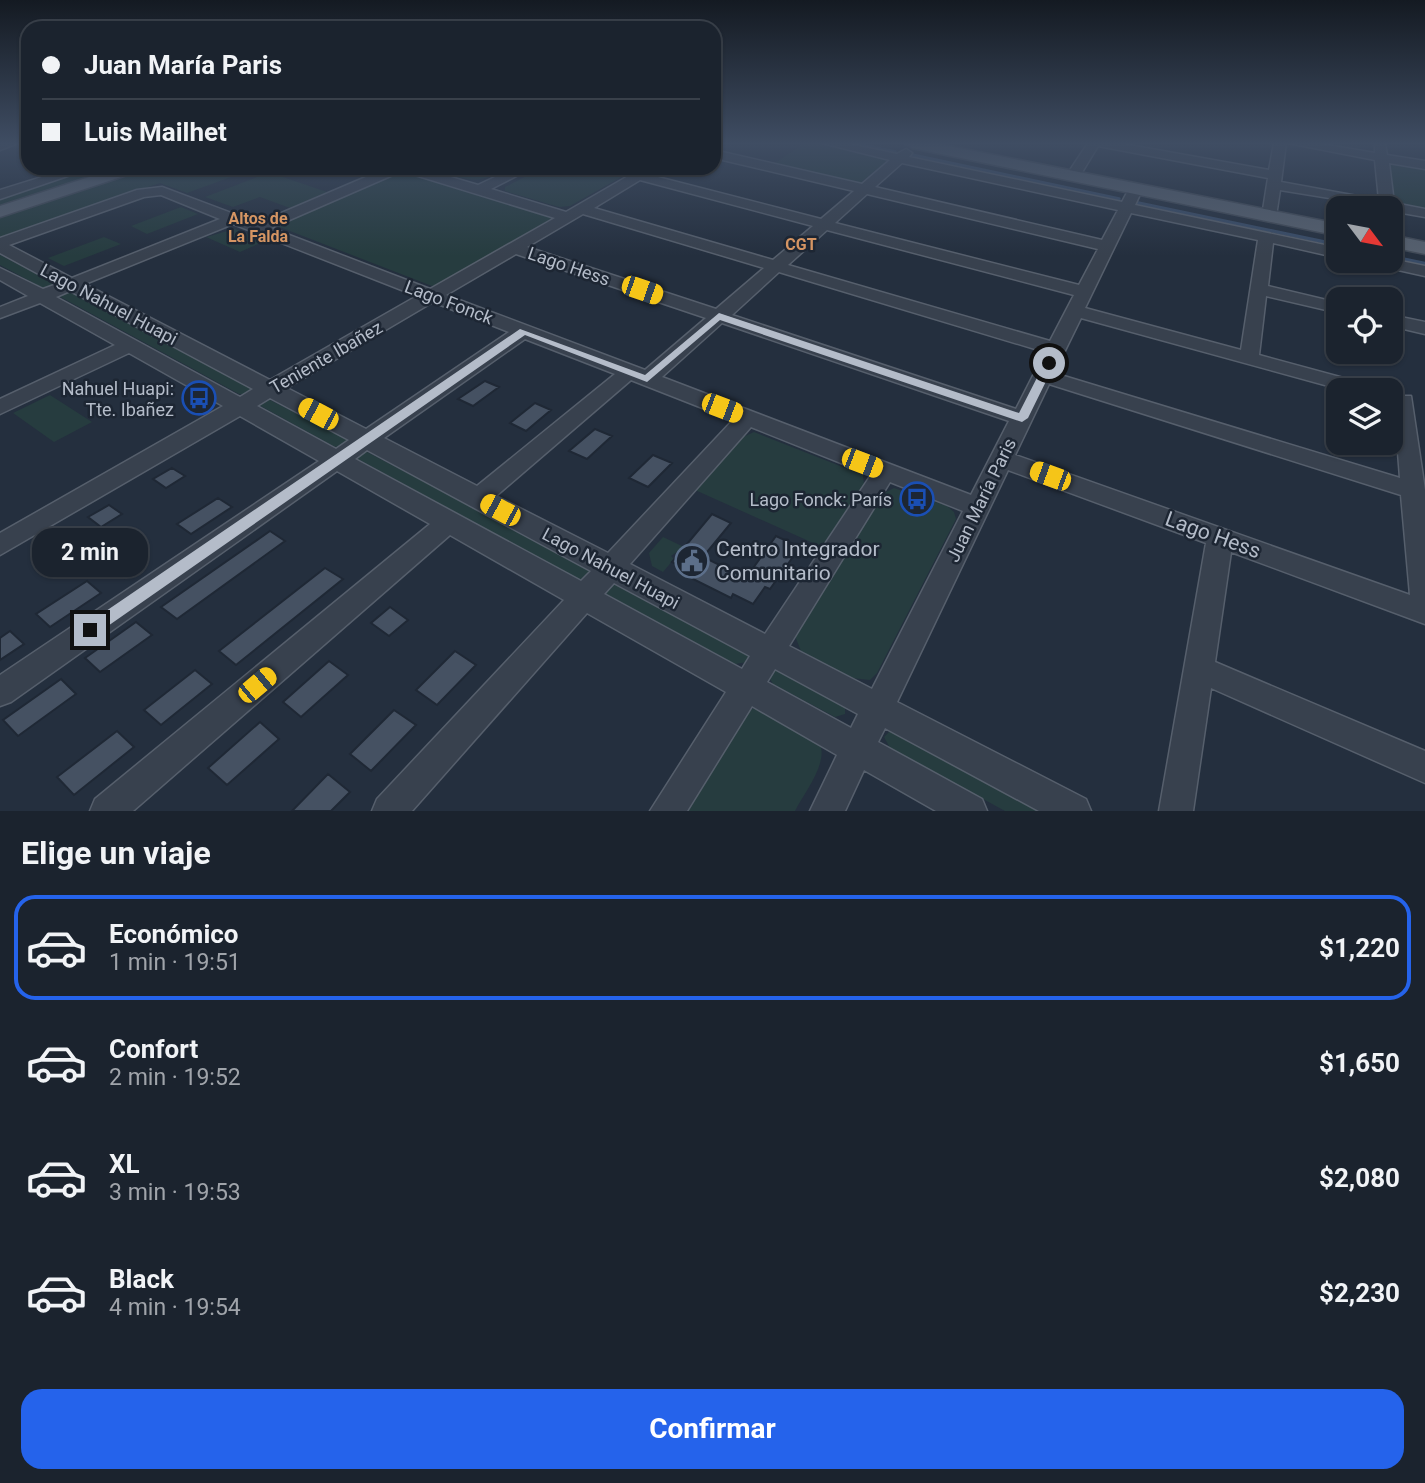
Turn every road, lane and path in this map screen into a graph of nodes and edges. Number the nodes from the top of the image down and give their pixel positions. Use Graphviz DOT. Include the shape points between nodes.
graph roads {
  1 [pos="1274,180"];
  2 [pos="44,181"];
  3 [pos="94,181"];
  4 [pos="368,181"];
  5 [pos="449,181"];
  6 [pos="499,181"];
  7 [pos="630,181"];
  8 [pos="675,181"];
  9 [pos="829,181"];
  10 [pos="873,181"];
  11 [pos="1053,181"];
  12 [pos="1086,181"];
  13 [pos="1278,181"];
  14 [pos="864,189"];
  15 [pos="480,190"];
  16 [pos="0,195"];
  17 [pos="1344,196"];
  18 [pos="1131,198"];
  19 [pos="1404,209"];
  20 [pos="0,212"];
  21 [pos="575,213"];
  22 [pos="1425,213"];
  23 [pos="1269,216"];
  24 [pos="234,218"];
  25 [pos="824,224"];
  26 [pos="1326,227"];
  27 [pos="258,228"];
  28 [pos="1266,237"];
  29 [pos="1326,239"];
  30 [pos="1404,244"];
  31 [pos="0,245"];
  32 [pos="1107,246"];
  33 [pos="514,248"];
  34 [pos="1425,248"];
  35 [pos="1326,250"];
  36 [pos="1404,256"];
  37 [pos="1425,260"];
  38 [pos="776,266"];
  39 [pos="1404,267"];
  40 [pos="1425,271"];
  41 [pos="0,273"];
  42 [pos="71,284"];
  43 [pos="1259,289"];
  44 [pos="1084,292"];
  45 [pos="432,295"];
  46 [pos="41,296"];
  47 [pos="1326,305"];
  48 [pos="1075,311"];
  49 [pos="0,313"];
  50 [pos="719,316"];
  51 [pos="1403,323"];
  52 [pos="1425,328"];
  53 [pos="524,331"];
  54 [pos="130,345"];
  55 [pos="1056,349"];
  56 [pos="1249,359"];
  57 [pos="638,375"];
  58 [pos="1042,376"];
  59 [pos="1326,379"];
  60 [pos="270,389"];
  61 [pos="1407,401"];
  62 [pos="240,406"];
  63 [pos="0,407"];
  64 [pos="747,418"];
  65 [pos="1022,418"];
  66 [pos="367,439"];
  67 [pos="1002,459"];
  68 [pos="337,460"];
  69 [pos="885,471"];
  70 [pos="1413,490"];
  71 [pos="478,498"];
  72 [pos="978,508"];
  73 [pos="449,522"];
  74 [pos="1220,537"];
  75 [pos="0,545"];
  76 [pos="611,568"];
  77 [pos="584,597"];
  78 [pos="1425,612"];
  79 [pos="769,651"];
  80 [pos="1199,669"];
  81 [pos="746,687"];
  82 [pos="0,692"];
  83 [pos="878,708"];
  84 [pos="858,749"];
  85 [pos="1425,767"];
  86 [pos="107,811"];
  87 [pos="389,811"];
  88 [pos="667,811"];
  89 [pos="827,811"];
  90 [pos="970,811"];
  91 [pos="1074,811"];
  92 [pos="1177,811"];
  1 -- 23 [label="street"];
  2 -- 16 [label="street"];
  3 -- 20 [label="main road"];
  4 -- 27 [label="street"];
  5 -- 15 [label="street"];
  6 -- 15 [label="street"];
  7 -- 21 [label="street, Teniente Ibañez"];
  8 -- 25 [label="street"];
  9 -- 14 [label="street"];
  10 -- 14 [label="street"];
  11 -- 18 [label="street"];
  12 -- 18 [label="main road"];
  13 -- 17 [label="street"];
  14 -- 25 [label="street"];
  14 -- 32 [label="street"];
  15 -- 21 [label="street"];
  18 -- 23 [label="main road"];
  18 -- 28 [label="street"];
  18 -- 29 [label="street"];
  18 -- 32 [label="street, Juan María Paris"];
  19 -- 22 [label="street"];
  21 -- 33 [label="street, Teniente Ibañez"];
  21 -- 38 [label="street"];
  23 -- 26 [label="main road"];
  24 -- 27 [label="street, Lago Fonck"];
  24 -- 31 [label="street, Lago Fonck" via="154,190"];
  24 -- 42 [label="street"];
  25 -- 38 [label="street"];
  25 -- 44 [label="street"];
  27 -- 45 [label="street, Lago Fonck"];
  28 -- 35 [label="street"];
  28 -- 43 [label="street"];
  30 -- 34 [label="main road"];
  31 -- 42 [label="street, Lago Nahuel Huapi"];
  32 -- 44 [label="street, Juan María Paris"];
  33 -- 45 [label="street, Teniente Ibañez"];
  33 -- 50 [label="street, Lago Hess"];
  36 -- 37 [label="street"];
  38 -- 50 [label="street"];
  38 -- 55 [label="street"];
  39 -- 40 [label="street"];
  41 -- 46 [label="street, Lago Nahuel Huapi"];
  42 -- 46 [label="street"];
  42 -- 60 [label="street, Lago Nahuel Huapi"];
  43 -- 47 [label="street"];
  43 -- 56 [label="street"];
  44 -- 48 [label="street, Juan María Paris"];
  45 -- 53 [label="street, Lago Fonck"];
  45 -- 60 [label="street, Teniente Ibañez"];
  46 -- 49 [label="street"];
  46 -- 54 [label="street, Lago Nahuel Huapi"];
  48 -- 55 [label="street, Juan María Paris"];
  48 -- 56 [label="street"];
  50 -- 57 [label="street"];
  50 -- 65 [label="street, Lago Hess"];
  51 -- 52 [label="street"];
  53 -- 57 [label="street, Lago Fonck"];
  53 -- 66 [label="street"];
  54 -- 62 [label="street, Lago Nahuel Huapi"];
  54 -- 63 [label="street"];
  55 -- 58 [label="street, Juan María Paris"];
  56 -- 59 [label="street"];
  57 -- 64 [label="street, Lago Fonck"];
  57 -- 71 [label="street"];
  58 -- 65 [label="street, Juan María Paris"];
  58 -- 70 [label="street"];
  60 -- 62 [label="street, Teniente Ibañez"];
  60 -- 66 [label="street, Lago Nahuel Huapi"];
  61 -- 70 [label="street"];
  62 -- 68 [label="street, Lago Nahuel Huapi"];
  62 -- 75 [label="street, Teniente Ibañez"];
  64 -- 69 [label="street, Lago Fonck"];
  64 -- 76 [label="street"];
  65 -- 67 [label="street, Juan María Paris"];
  66 -- 68 [label="street"];
  66 -- 71 [label="street, Lago Nahuel Huapi"];
  67 -- 72 [label="street, Juan María Paris"];
  67 -- 74 [label="street, Lago Hess"];
  68 -- 73 [label="street, Lago Nahuel Huapi"];
  68 -- 82 [label="street"];
  69 -- 72 [label="street, Lago Fonck"];
  69 -- 79 [label="street"];
  70 -- 78 [label="street"];
  71 -- 76 [label="street, Lago Nahuel Huapi"];
  72 -- 83 [label="street, Juan María Paris"];
  73 -- 77 [label="street, Lago Nahuel Huapi"];
  73 -- 86 [label="street"];
  74 -- 78 [label="street, Lago Hess"];
  74 -- 80 [label="street"];
  76 -- 77 [label="street"];
  76 -- 79 [label="street, Lago Nahuel Huapi"];
  77 -- 81 [label="street, Lago Nahuel Huapi"];
  77 -- 87 [label="street"];
  79 -- 81 [label="street"];
  79 -- 83 [label="street, Lago Nahuel Huapi"];
  80 -- 85 [label="street"];
  80 -- 92 [label="street"];
  81 -- 84 [label="street, Lago Nahuel Huapi"];
  81 -- 88 [label="street"];
  83 -- 84 [label="street, Juan María Paris"];
  83 -- 91 [label="street, Lago Nahuel Huapi"];
  84 -- 89 [label="street, Juan María Paris"];
  84 -- 90 [label="street, Lago Nahuel Huapi"];
}
